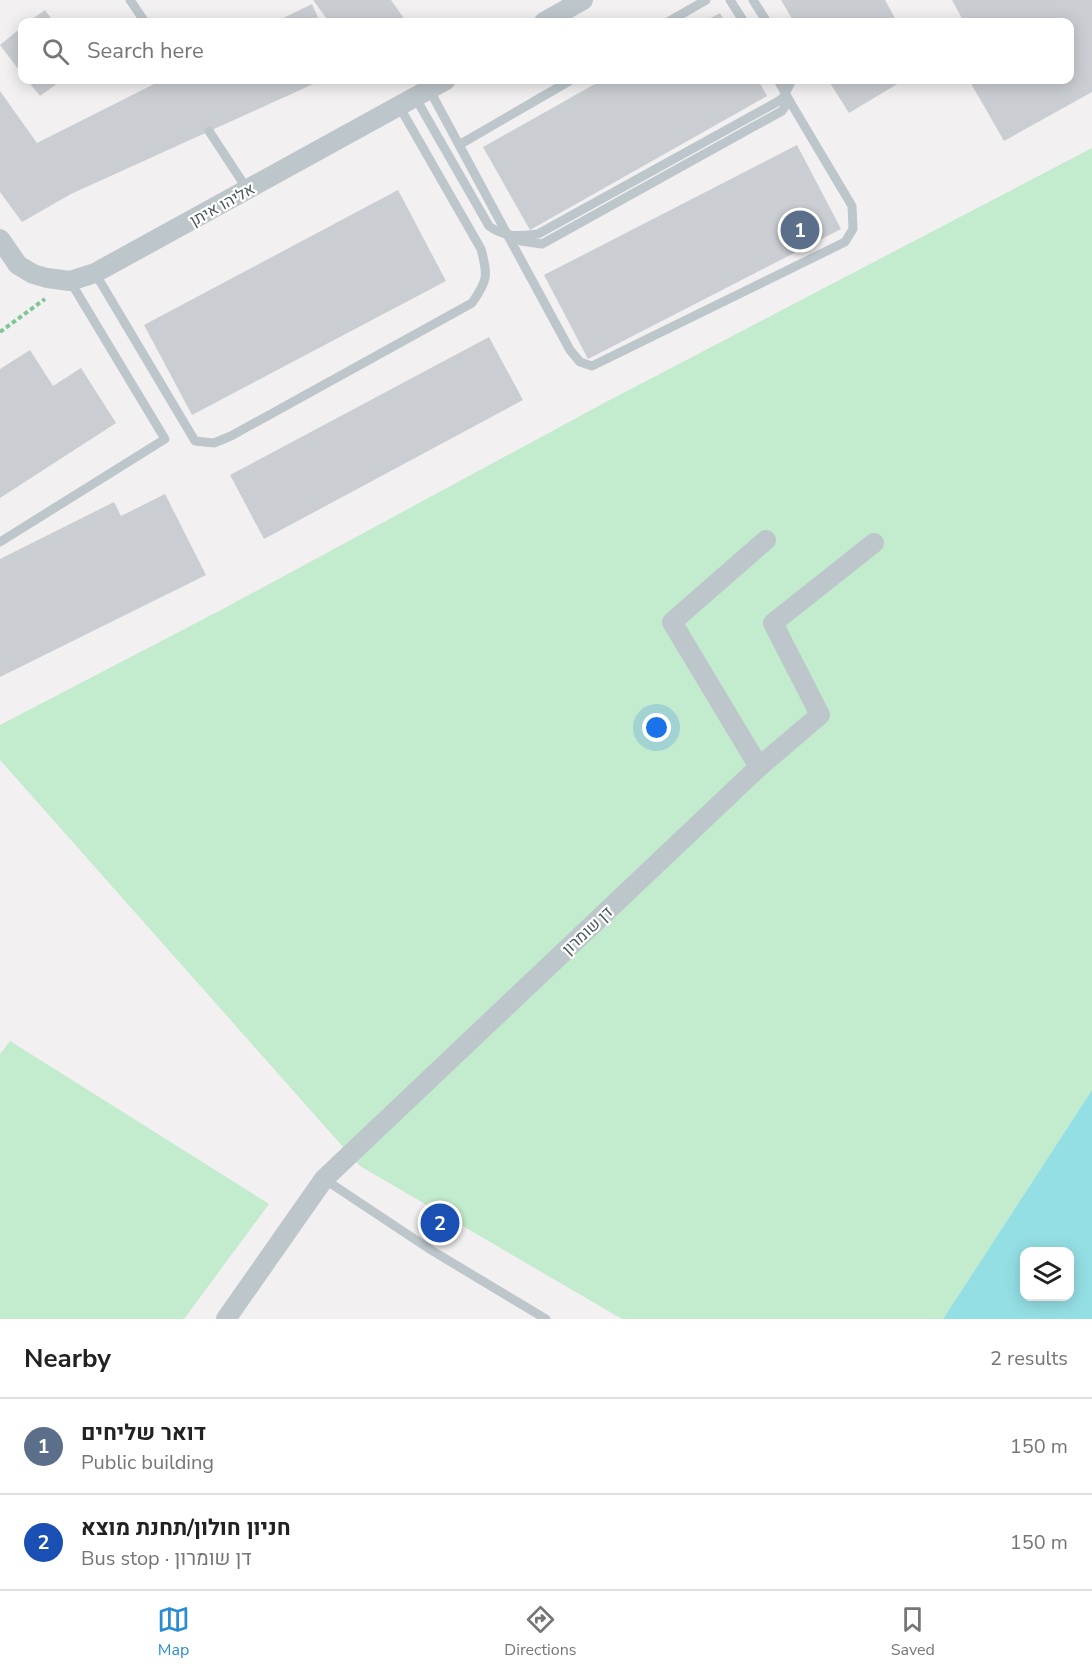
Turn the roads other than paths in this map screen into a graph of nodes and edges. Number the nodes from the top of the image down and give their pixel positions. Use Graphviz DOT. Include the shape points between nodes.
graph roads {
  1 [pos="130,0"];
  2 [pos="583,0"];
  3 [pos="706,0"];
  4 [pos="730,0"];
  5 [pos="753,0"];
  6 [pos="141,18"];
  7 [pos="551,18"];
  8 [pos="675,18"];
  9 [pos="741,18"];
  10 [pos="764,18"];
  11 [pos="564,84"];
  12 [pos="780,84"];
  13 [pos="790,84"];
  14 [pos="422,93"];
  15 [pos="789,100"];
  16 [pos="209,131"];
  17 [pos="459,145"];
  18 [pos="247,190"];
  19 [pos="507,234"];
  20 [pos="0,239"];
  21 [pos="95,273"];
  22 [pos="70,281"];
  23 [pos="766,540"];
  24 [pos="0,542"];
  25 [pos="874,543"];
  26 [pos="759,767"];
  27 [pos="324,1179"];
  28 [pos="226,1319"];
  29 [pos="546,1319"];
  1 -- 6 [label="lane"];
  2 -- 7 [label="street"];
  3 -- 8 [label="lane"];
  4 -- 9 [label="lane"];
  5 -- 10 [label="lane"];
  11 -- 17 [label="lane"];
  12 -- 15 [label="lane"];
  13 -- 14 [label="lane, bridge" via="777,102 538,234 522,236 500,234 489,226"];
  14 -- 17 [label="lane"];
  14 -- 18 [label="street, אליהו איתן"];
  14 -- 21 [label="lane" via="482,249 486,267 484,286 471,303 231,436 214,443 195,441"];
  15 -- 19 [label="lane" via="782,111 542,244"];
  15 -- 19 [label="lane" via="852,206 853,229 845,242 592,366 580,362 570,350"];
  16 -- 18 [label="lane"];
  17 -- 19 [label="lane"];
  18 -- 21 [label="street, אליהו איתן"];
  20 -- 22 [label="street, אליהו איתן" via="18,265 33,274"];
  21 -- 22 [label="street, אליהו איתן"];
  22 -- 24 [label="lane" via="165,439"];
  23 -- 26 [label="street" via="672,622"];
  25 -- 26 [label="street, דן שומרון" via="773,623 820,716"];
  26 -- 27 [label="street, דן שומרון"];
  27 -- 28 [label="street, דן שומרון"];
  27 -- 29 [label="lane"];
}
